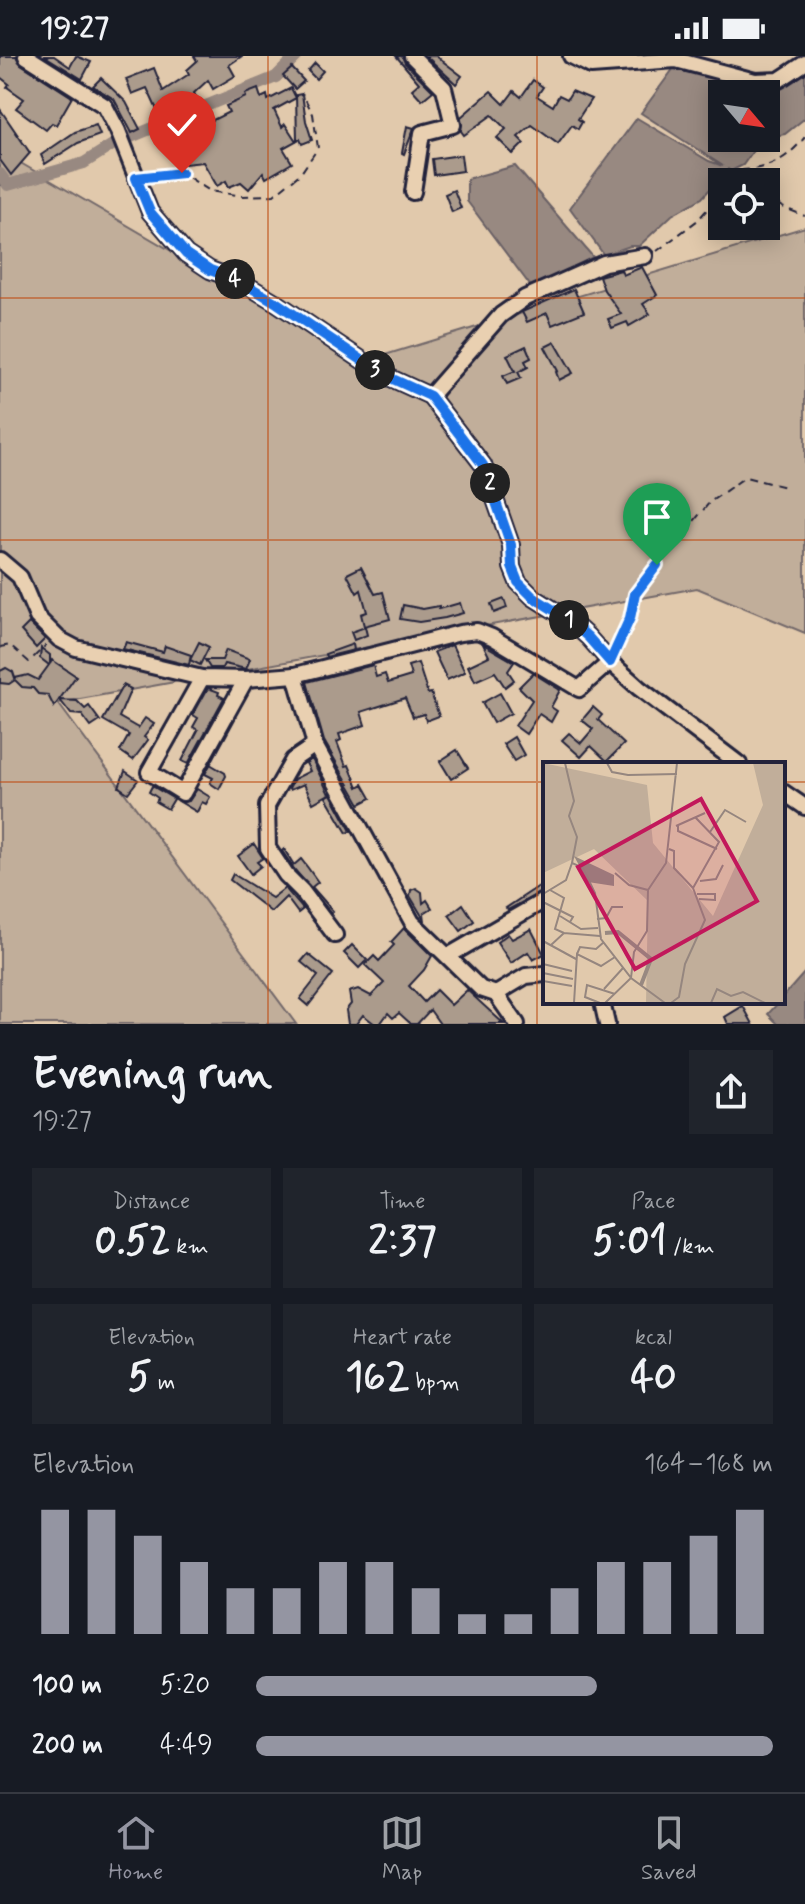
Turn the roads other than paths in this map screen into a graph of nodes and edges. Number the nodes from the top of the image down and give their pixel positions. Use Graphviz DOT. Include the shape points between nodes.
graph roads {
  1 [pos="26,56"];
  2 [pos="412,56"];
  3 [pos="571,56"];
  4 [pos="805,63"];
  5 [pos="413,192"];
  6 [pos="645,256"];
  7 [pos="430,396"];
  8 [pos="0,560"];
  9 [pos="610,662"];
  10 [pos="295,675"];
  11 [pos="202,678"];
  12 [pos="246,679"];
  13 [pos="315,745"];
  14 [pos="735,762"];
  15 [pos="785,793"];
  16 [pos="805,807"];
  17 [pos="543,901"];
  18 [pos="335,935"];
  19 [pos="448,956"];
  20 [pos="543,974"];
  21 [pos="496,994"];
  22 [pos="602,1004"];
  23 [pos="517,1024"];
  24 [pos="607,1024"];
  1 -- 7 [label="street" via="105,106 150,212 186,254 277,303 384,375"];
  2 -- 5 [label="street" via="444,88 453,125 422,133"];
  3 -- 4 [label="street" via="591,66 676,60 755,81 779,80"];
  6 -- 7 [label="street" via="604,263 525,298 501,315"];
  7 -- 9 [label="street" via="483,465 518,582 568,619"];
  8 -- 11 [label="street" via="20,577 37,617 55,636 76,648"];
  9 -- 10 [label="street" via="579,689 477,631"];
  9 -- 14 [label="street"];
  10 -- 12 [label="street"];
  10 -- 13 [label="street"];
  11 -- 12 [label="street"];
  11 -- 12 [label="street" via="149,772 183,793"];
  13 -- 18 [label="street" via="293,760 267,806 268,848"];
  13 -- 19 [label="street" via="412,922"];
  15 -- 16 [label="street"];
  17 -- 19 [label="street"];
  19 -- 21 [label="street" via="481,989"];
  20 -- 21 [label="street" via="526,976"];
  21 -- 23 [label="street"];
  22 -- 24 [label="street"];
}
